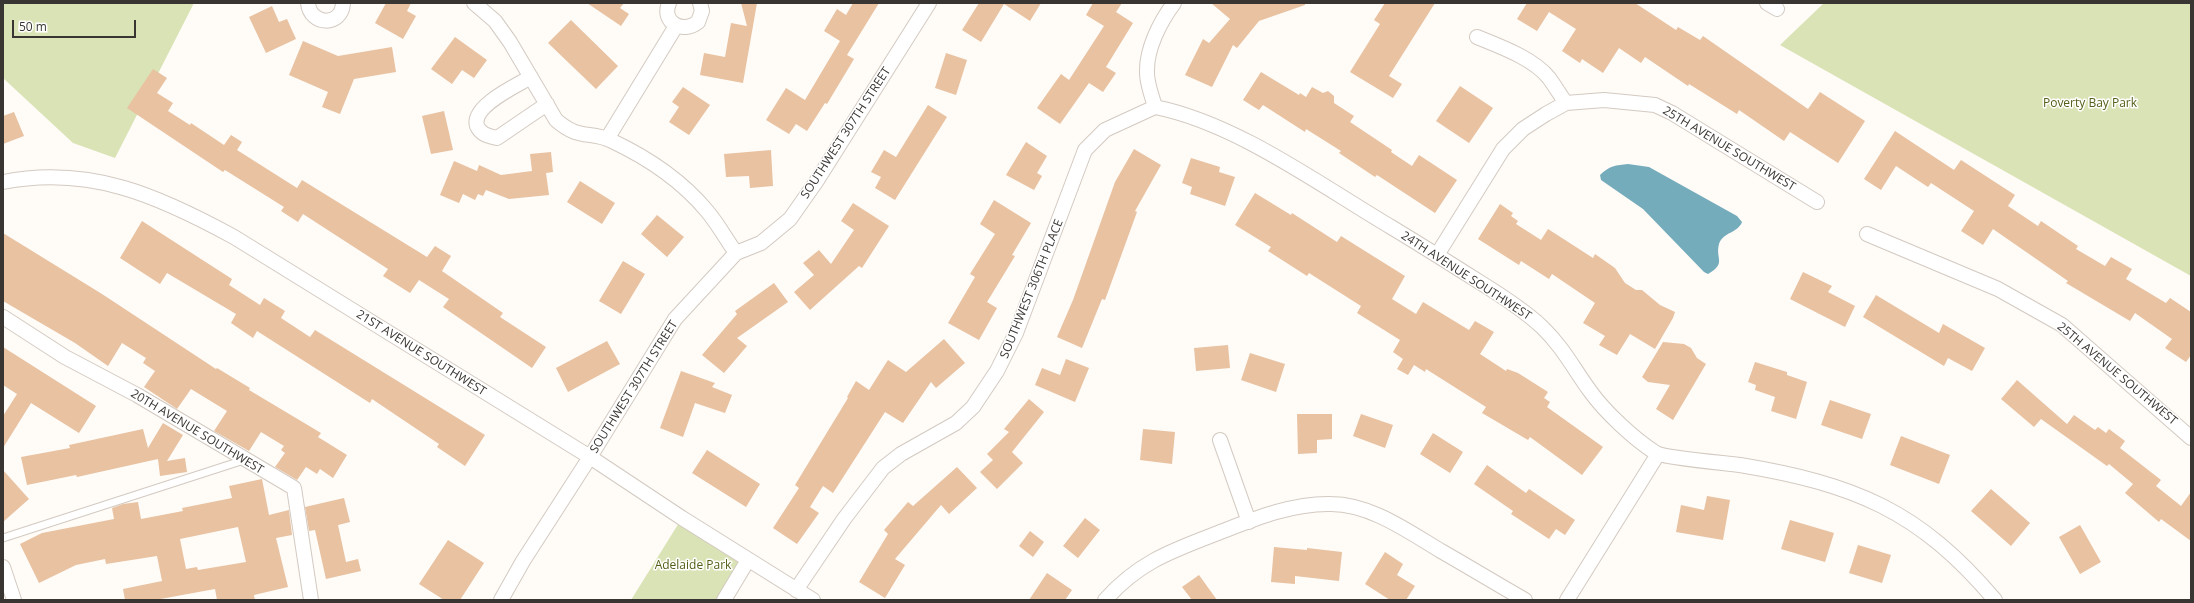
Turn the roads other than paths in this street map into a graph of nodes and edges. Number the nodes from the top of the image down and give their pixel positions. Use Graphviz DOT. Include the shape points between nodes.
graph roads {
  1 [pos="308,3"];
  2 [pos="343,3"];
  3 [pos="474,3"];
  4 [pos="669,3"];
  5 [pos="700,3"];
  6 [pos="929,3"];
  7 [pos="1174,3"];
  8 [pos="676,26"];
  9 [pos="1477,36"];
  10 [pos="531,77"];
  11 [pos="1566,103"];
  12 [pos="547,104"];
  13 [pos="1155,107"];
  14 [pos="607,139"];
  15 [pos="3,182"];
  16 [pos="1817,202"];
  17 [pos="1867,234"];
  18 [pos="736,253"];
  19 [pos="1437,255"];
  20 [pos="3,317"];
  21 [pos="2191,438"];
  22 [pos="1220,440"];
  23 [pos="1658,454"];
  24 [pos="590,457"];
  25 [pos="244,460"];
  26 [pos="1249,522"];
  27 [pos="3,538"];
  28 [pos="748,560"];
  29 [pos="3,567"];
  30 [pos="796,590"];
  31 [pos="14,600"];
  32 [pos="311,600"];
  33 [pos="501,600"];
  34 [pos="724,600"];
  35 [pos="813,600"];
  36 [pos="1105,600"];
  37 [pos="1525,600"];
  38 [pos="1567,600"];
  39 [pos="1995,600"];
  1 -- 2 [label="street" via="308,9 315,18 326,22 341,13"];
  3 -- 10 [label="street" via="495,21"];
  4 -- 8 [label="street" via="667,13"];
  5 -- 8 [label="street" via="702,11 698,22 688,28"];
  6 -- 18 [label="street, SOUTHWEST 307TH STREET" via="790,219 761,242"];
  7 -- 13 [label="street" via="1150,49 1146,73"];
  8 -- 14 [label="street"];
  9 -- 11 [label="street" via="1508,50 1541,70"];
  10 -- 12 [label="street"];
  10 -- 12 [label="street" via="484,106 478,112 478,126 487,136 497,138"];
  11 -- 16 [label="street, 25TH AVENUE SOUTHWEST" via="1604,100 1655,105"];
  11 -- 19 [label="street" via="1523,130 1503,149"];
  12 -- 14 [label="street" via="556,120 578,135"];
  13 -- 19 [label="street, 24TH AVENUE SOUTHWEST" via="1180,112 1258,148"];
  13 -- 30 [label="street, SOUTHWEST 306TH PLACE" via="1105,130 1092,140 1085,150 1016,332 997,372 973,407 956,423 901,454 884,468 844,519"];
  14 -- 18 [label="street" via="632,150 686,188 707,211"];
  15 -- 24 [label="street, 21ST AVENUE SOUTHWEST" via="53,176 103,182 143,193 177,207 234,237"];
  17 -- 21 [label="street, 25TH AVENUE SOUTHWEST" via="1998,289 2062,325"];
  18 -- 24 [label="street, SOUTHWEST 307TH STREET" via="675,319"];
  19 -- 23 [label="street, 24TH AVENUE SOUTHWEST" via="1538,324 1559,344 1600,404"];
  20 -- 25 [label="street, 20TH AVENUE SOUTHWEST" via="65,357 137,395"];
  22 -- 26 [label="street"];
  23 -- 38 [label="street"];
  23 -- 39 [label="street" via="1711,460 1801,477 1841,488 1873,501 1930,535 1963,565"];
  24 -- 28 [label="street, 21ST AVENUE SOUTHWEST"];
  24 -- 33 [label="street, SOUTHWEST 307TH STREET"];
  25 -- 27 [label="lane"];
  25 -- 32 [label="street, 20TH AVENUE SOUTHWEST" via="294,488"];
  26 -- 36 [label="street" via="1160,556 1140,567 1120,583"];
  26 -- 37 [label="street" via="1298,506 1349,506 1397,525"];
  28 -- 30 [label="street, 21ST AVENUE SOUTHWEST"];
  28 -- 34 [label="street"];
  29 -- 31 [label="street"];
  30 -- 35 [label="street, 21ST AVENUE SOUTHWEST"];
}
